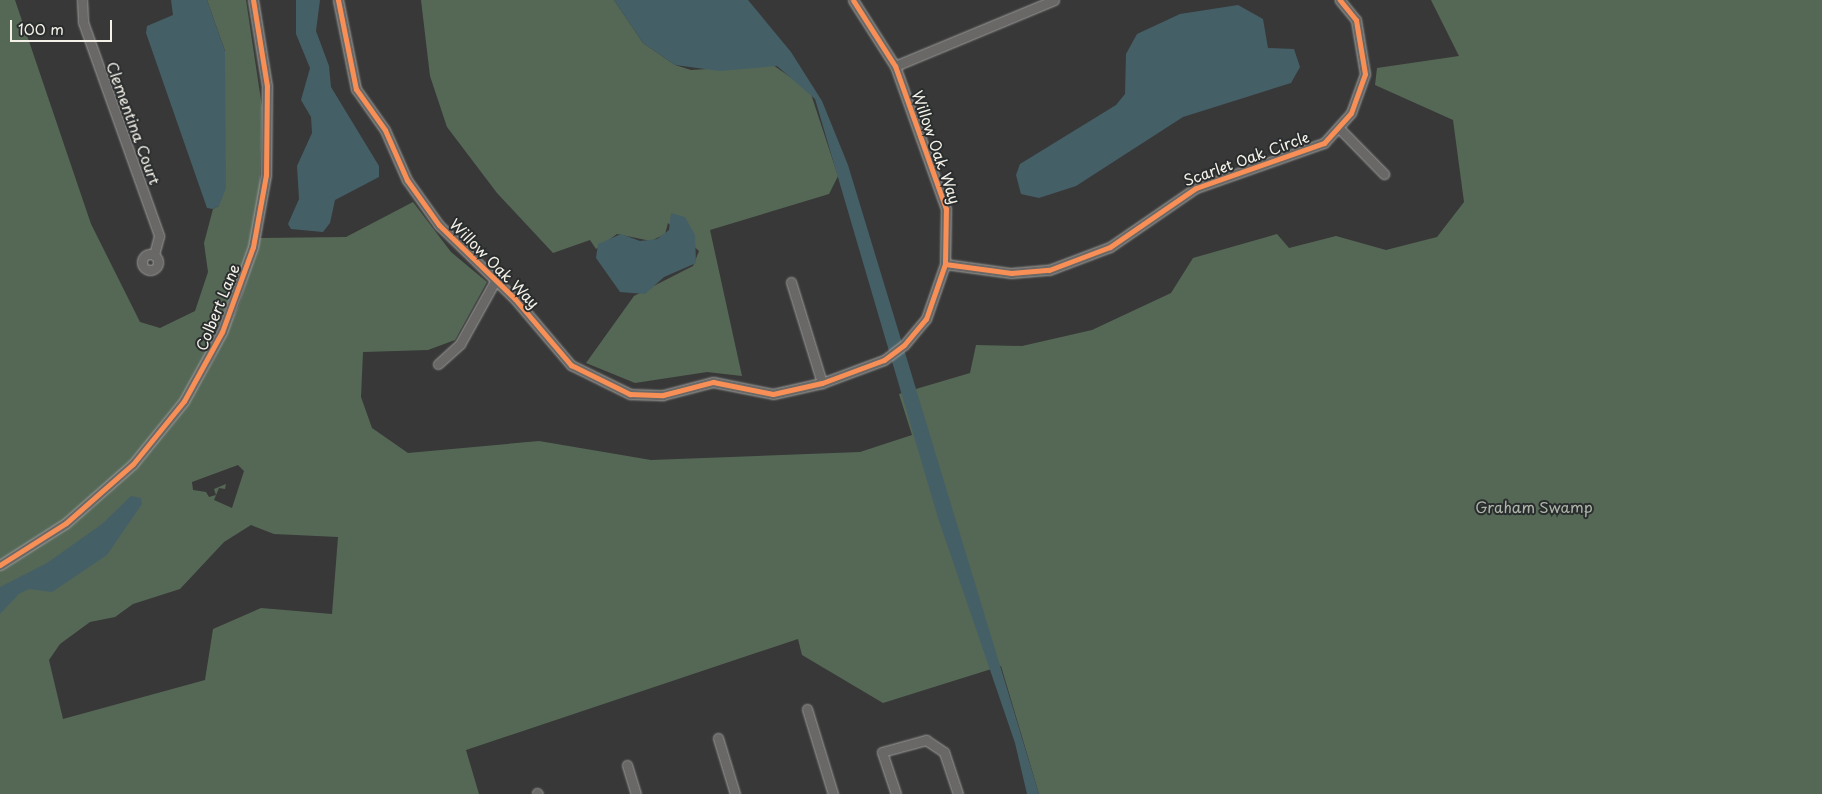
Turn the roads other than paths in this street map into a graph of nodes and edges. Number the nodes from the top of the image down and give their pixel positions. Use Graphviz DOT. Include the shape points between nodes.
graph roads {
  1 [pos="82,0"];
  2 [pos="253,0"];
  3 [pos="338,0"];
  4 [pos="853,0"];
  5 [pos="1054,0"];
  6 [pos="1340,0"];
  7 [pos="894,66"];
  8 [pos="1340,129"];
  9 [pos="1384,174"];
  10 [pos="154,255"];
  11 [pos="945,264"];
  12 [pos="495,281"];
  13 [pos="790,282"];
  14 [pos="438,364"];
  15 [pos="822,383"];
  16 [pos="0,564"];
  17 [pos="808,709"];
  18 [pos="718,738"];
  19 [pos="627,766"];
  20 [pos="636,794"];
  21 [pos="734,794"];
  22 [pos="833,794"];
  23 [pos="895,794"];
  24 [pos="958,794"];
  1 -- 10 [label="street, Clementina Court" via="83,22 158,232"];
  2 -- 16 [label="street, Colbert Lane" via="268,98 266,175 253,247 222,332 184,401 133,464 66,524"];
  3 -- 12 [label="street, Willow Oak Way" via="356,89 385,130 406,180 451,239"];
  4 -- 7 [label="street, Willow Oak Way"];
  5 -- 7 [label="street"];
  6 -- 8 [label="street, Scarlet Oak Circle" via="1356,20 1365,56 1359,96"];
  7 -- 11 [label="street, Willow Oak Way" via="942,191 948,231"];
  8 -- 9 [label="street"];
  8 -- 11 [label="street, Scarlet Oak Circle" via="1305,153 1178,196 1110,248 1049,270 1010,274"];
  11 -- 15 [label="street, Willow Oak Way" via="926,318 904,345 884,360"];
  12 -- 14 [label="street" via="460,344"];
  12 -- 15 [label="street, Willow Oak Way" via="571,365 630,394 663,395 713,382 773,394"];
  13 -- 15 [label="street"];
  17 -- 22 [label="street"];
  18 -- 21 [label="street"];
  19 -- 20 [label="street"];
  23 -- 24 [label="street" via="882,752 921,740 938,745"];
}
